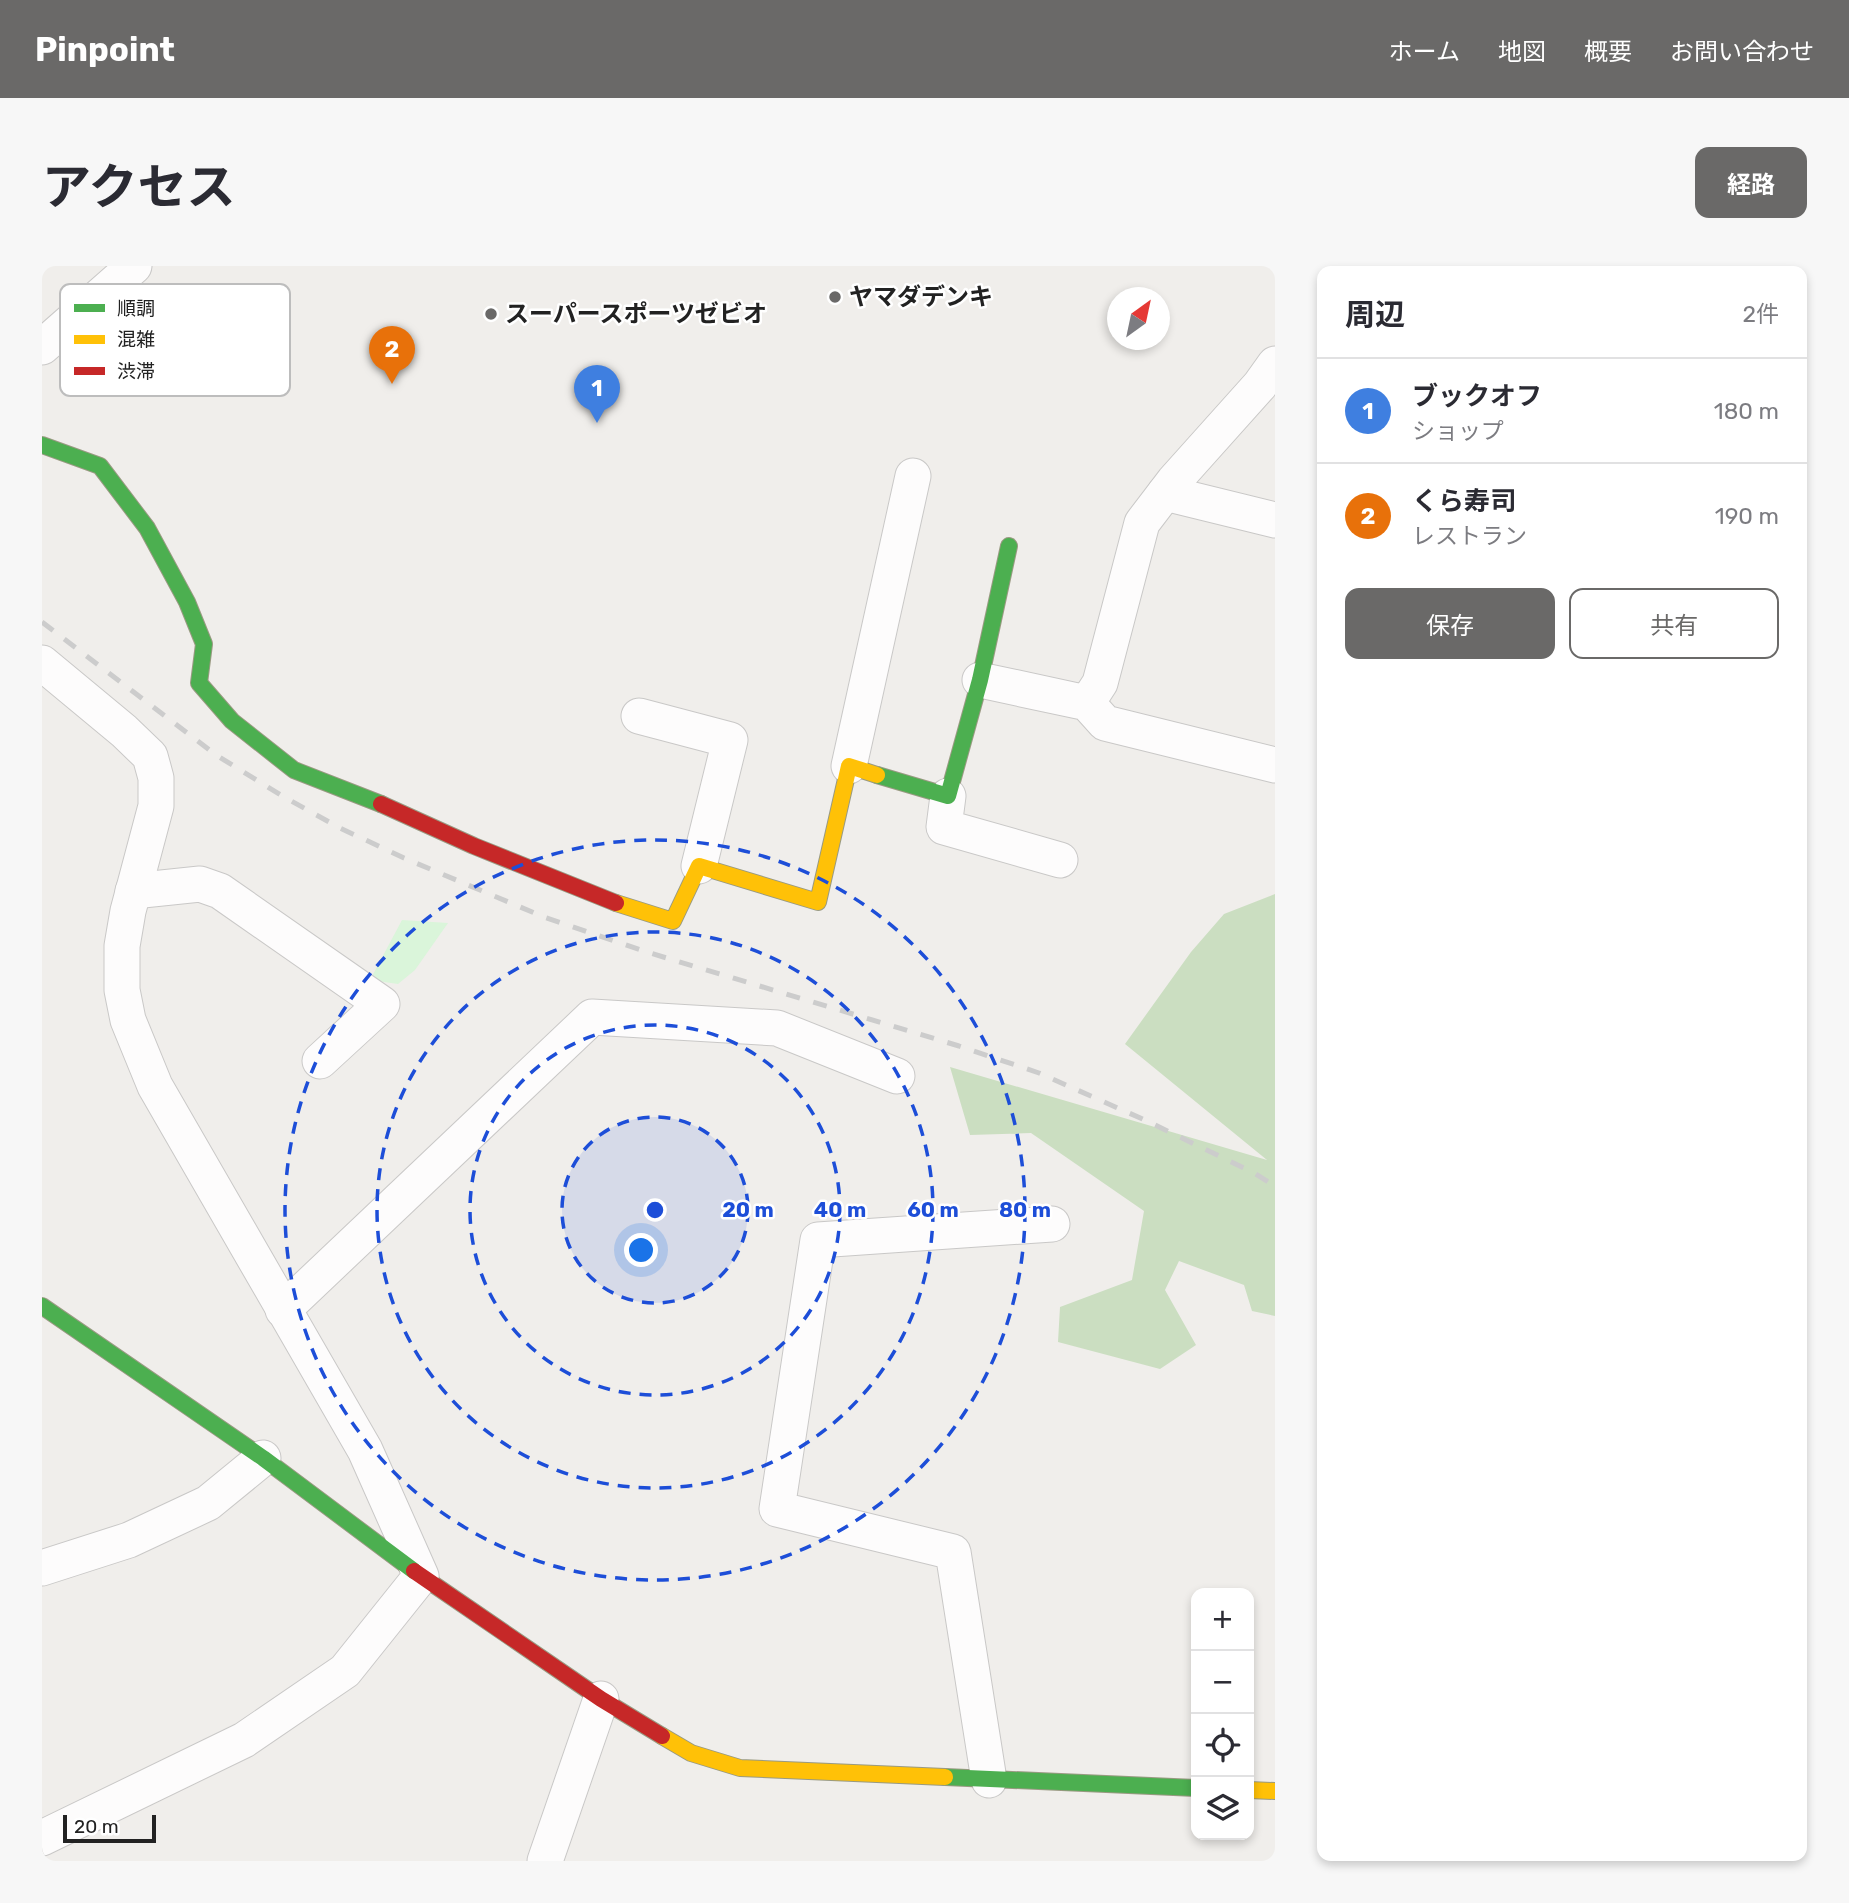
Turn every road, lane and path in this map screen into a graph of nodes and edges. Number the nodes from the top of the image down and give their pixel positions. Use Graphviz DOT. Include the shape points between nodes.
graph roads {
  1 [pos="134,266"];
  2 [pos="114,284"];
  3 [pos="60,331"];
  4 [pos="42,347"];
  5 [pos="1275,364"];
  6 [pos="42,445"];
  7 [pos="913,476"];
  8 [pos="1165,494"];
  9 [pos="1275,520"];
  10 [pos="1009,546"];
  11 [pos="42,663"];
  12 [pos="980,680"];
  13 [pos="1087,703"];
  14 [pos="639,716"];
  15 [pos="1275,765"];
  16 [pos="849,766"];
  17 [pos="948,796"];
  18 [pos="1060,860"];
  19 [pos="699,866"];
  20 [pos="133,891"];
  21 [pos="320,1061"];
  22 [pos="897,1076"];
  23 [pos="1052,1224"];
  24 [pos="42,1306"];
  25 [pos="283,1310"];
  26 [pos="263,1458"];
  27 [pos="42,1568"];
  28 [pos="421,1576"];
  29 [pos="601,1699"];
  30 [pos="989,1780"];
  31 [pos="1191,1788"];
  32 [pos="1254,1790"];
  33 [pos="1275,1791"];
  34 [pos="42,1839"];
  35 [pos="545,1861"];
  1 -- 2 [label="street"];
  3 -- 4 [label="street"];
  5 -- 8 [label="street"];
  6 -- 19 [label="street" via="100,466 147,528 187,602 204,644 200,683 232,721 294,770 614,902 673,920"];
  7 -- 16 [label="street"];
  8 -- 9 [label="street"];
  8 -- 13 [label="street" via="1142,523 1100,683"];
  10 -- 12 [label="street"];
  11 -- 20 [label="street" via="150,756 156,806"];
  12 -- 13 [label="street"];
  12 -- 17 [label="street"];
  13 -- 15 [label="street" via="1105,723"];
  14 -- 19 [label="street" via="730,740"];
  16 -- 17 [label="street"];
  16 -- 19 [label="street" via="818,902"];
  17 -- 18 [label="street" via="944,827"];
  20 -- 21 [label="street" via="201,884 220,891 382,1004"];
  20 -- 25 [label="street" via="122,946 128,1020 155,1086"];
  22 -- 25 [label="street" via="777,1028 592,1017"];
  23 -- 30 [label="street" via="818,1240 776,1509 953,1552"];
  24 -- 26 [label="street"];
  25 -- 28 [label="street" via="365,1450"];
  26 -- 27 [label="street" via="208,1503 129,1540"];
  26 -- 28 [label="street"];
  28 -- 29 [label="street"];
  28 -- 34 [label="street" via="345,1671 244,1740"];
  29 -- 30 [label="street" via="691,1753 740,1768"];
  29 -- 35 [label="street"];
  30 -- 31 [label="street"];
  32 -- 33 [label="street"];
}
